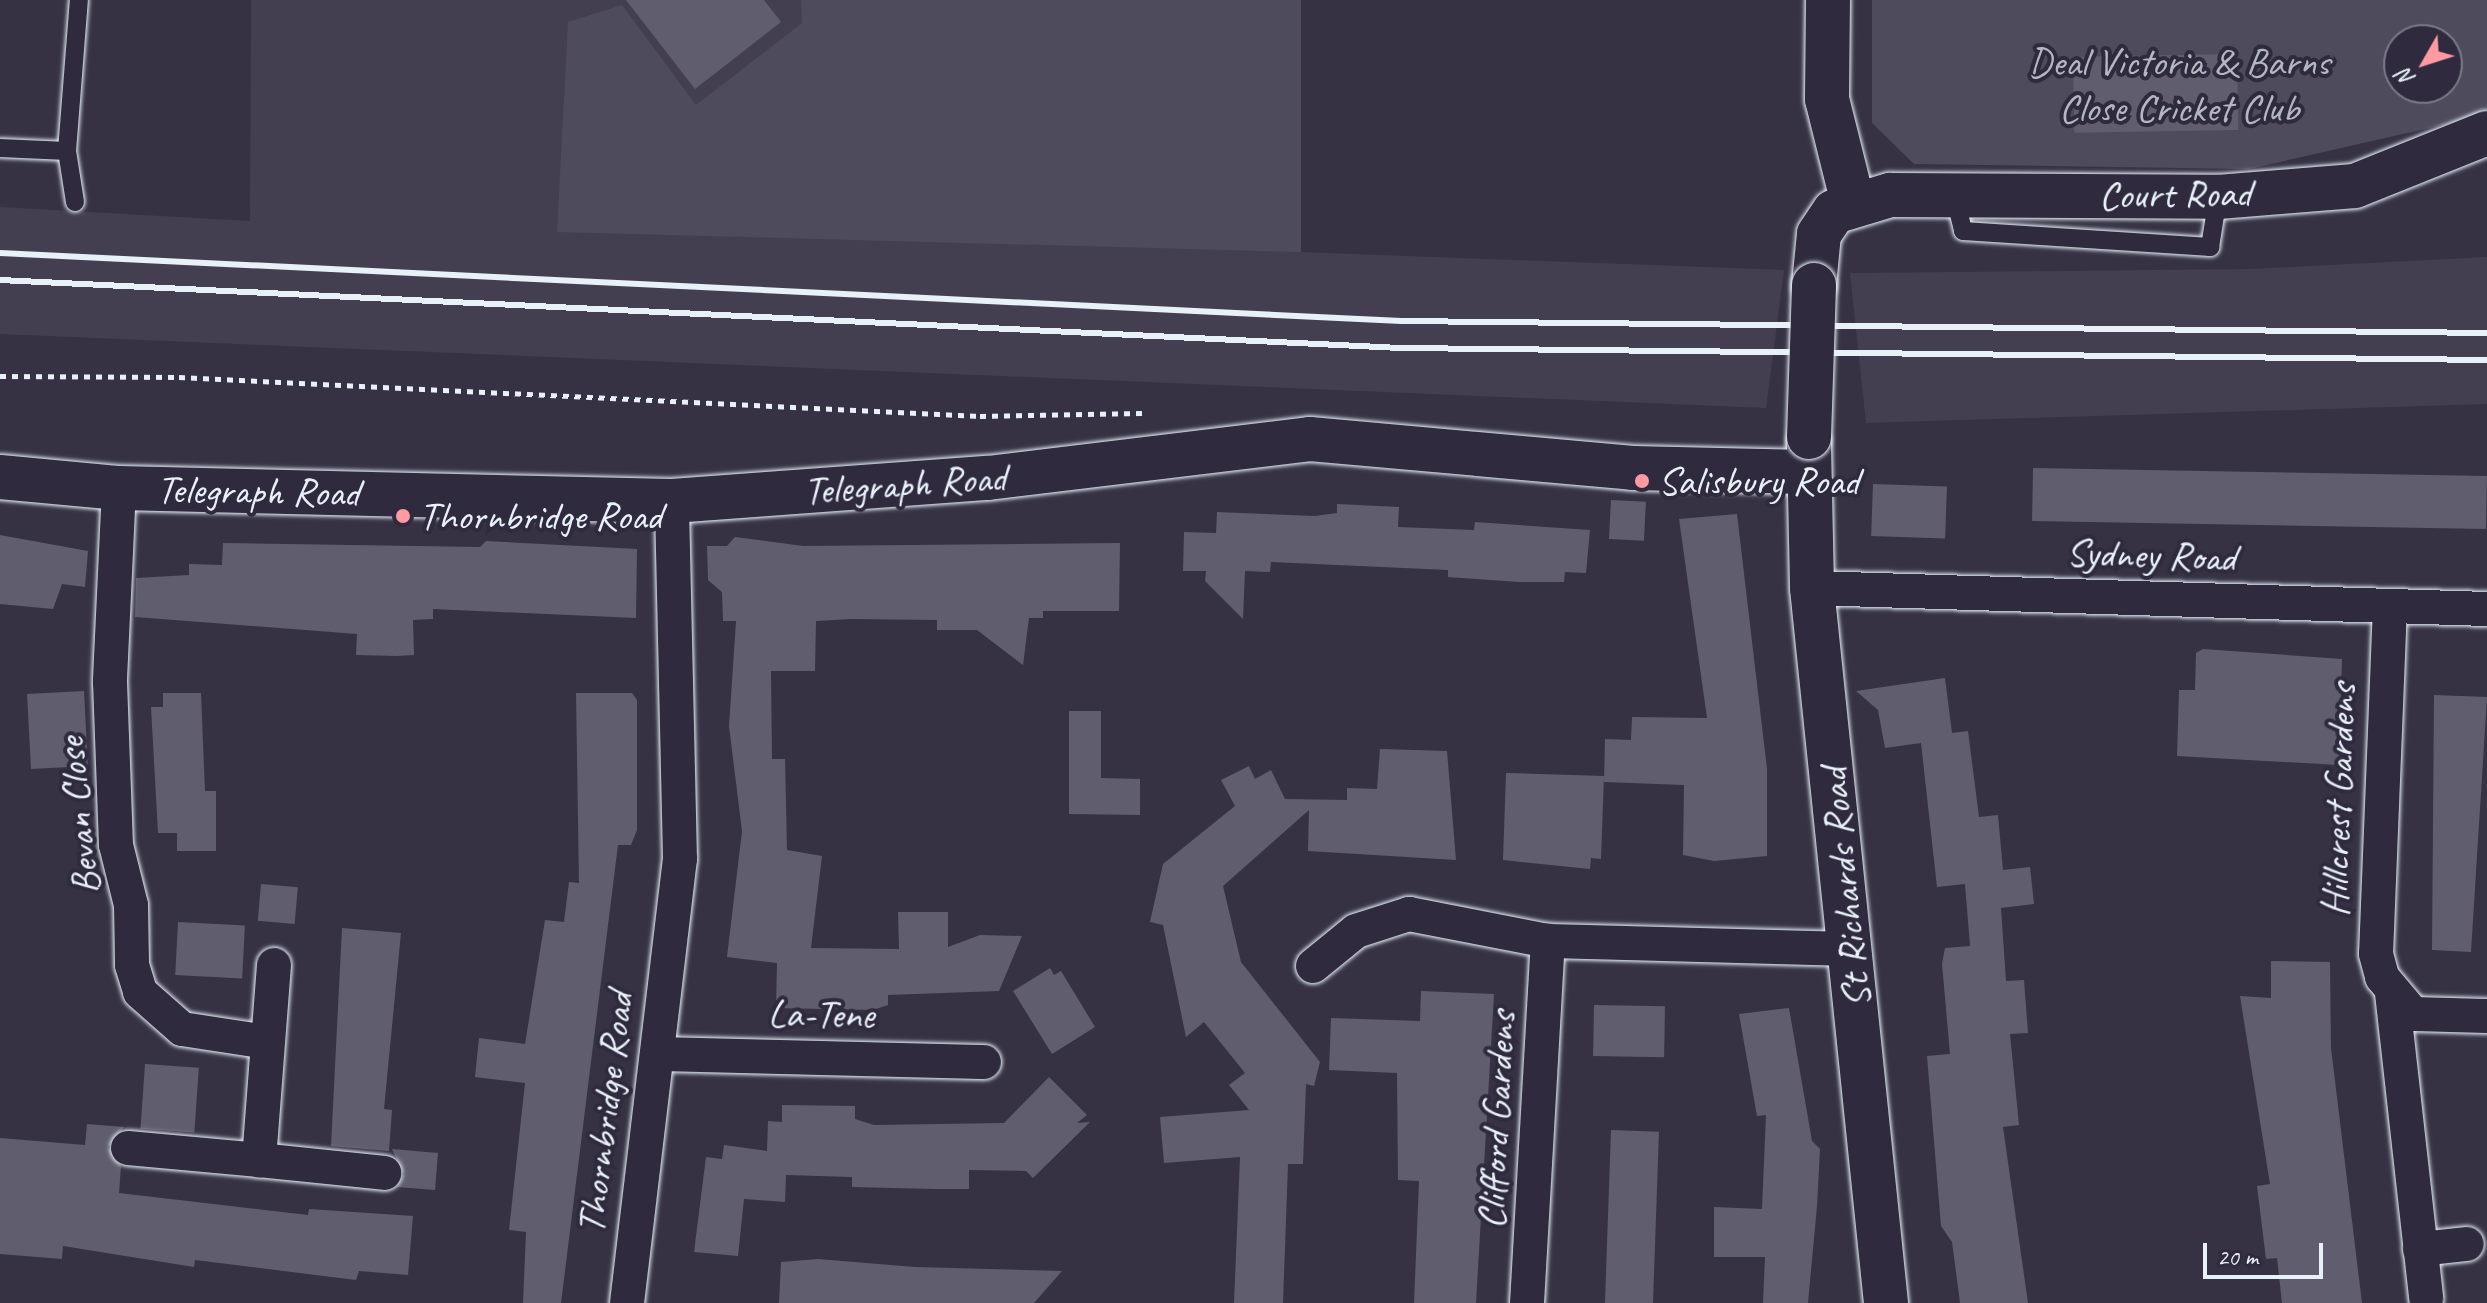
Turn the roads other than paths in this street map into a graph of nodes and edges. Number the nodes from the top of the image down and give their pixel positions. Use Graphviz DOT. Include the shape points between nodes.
graph roads {
  1 [pos="79,0"];
  2 [pos="1828,0"];
  3 [pos="2487,133"];
  4 [pos="0,148"];
  5 [pos="67,151"];
  6 [pos="75,202"];
  7 [pos="1853,203"];
  8 [pos="1808,455"];
  9 [pos="0,477"];
  10 [pos="119,488"];
  11 [pos="672,501"];
  12 [pos="1812,588"];
  13 [pos="2390,606"];
  14 [pos="2487,609"];
  15 [pos="1548,941"];
  16 [pos="1852,949"];
  17 [pos="274,965"];
  18 [pos="1313,966"];
  19 [pos="2392,993"];
  20 [pos="2487,1016"];
  21 [pos="267,1042"];
  22 [pos="657,1054"];
  23 [pos="984,1062"];
  24 [pos="128,1148"];
  25 [pos="259,1160"];
  26 [pos="384,1173"];
  27 [pos="2467,1244"];
  28 [pos="2420,1249"];
  29 [pos="2426,1298"];
  30 [pos="627,1303"];
  31 [pos="1527,1303"];
  32 [pos="1886,1303"];
  1 -- 5 [label="lane"];
  2 -- 7 [label="street" via="1827,99"];
  3 -- 7 [label="street, Court Road" via="2355,186 2218,197 1954,194"];
  4 -- 5 [label="lane"];
  5 -- 6 [label="lane"];
  7 -- 8 [label="street, St Richards Road, bridge" via="1834,212 1819,234"];
  8 -- 11 [label="street, Telegraph Road" via="1633,468 1267,440 988,478"];
  8 -- 12 [label="street, St Richards Road"];
  9 -- 10 [label="street, Telegraph Road"];
  10 -- 11 [label="street, Telegraph Road"];
  10 -- 21 [label="street, Bevan Close" via="110,682 116,845 131,905 132,965 140,992 182,1029"];
  11 -- 22 [label="street, Thornbridge Road" via="680,859"];
  12 -- 13 [label="street, Sydney Road"];
  12 -- 16 [label="street, St Richards Road"];
  13 -- 14 [label="street, Sydney Road"];
  13 -- 19 [label="street, Hillcrest Gardens" via="2376,954"];
  15 -- 16 [label="street"];
  15 -- 18 [label="street" via="1409,914 1356,931"];
  15 -- 31 [label="street, Clifford Gardens"];
  16 -- 32 [label="street, St Richards Road"];
  17 -- 21 [label="street"];
  19 -- 20 [label="street" via="2413,1014"];
  19 -- 28 [label="street, Hillcrest Gardens"];
  21 -- 25 [label="street"];
  22 -- 23 [label="street, La-Tene"];
  22 -- 30 [label="street, Thornbridge Road"];
  24 -- 25 [label="street"];
  25 -- 26 [label="street"];
  27 -- 28 [label="street"];
  28 -- 29 [label="street, Hillcrest Gardens"];
}
